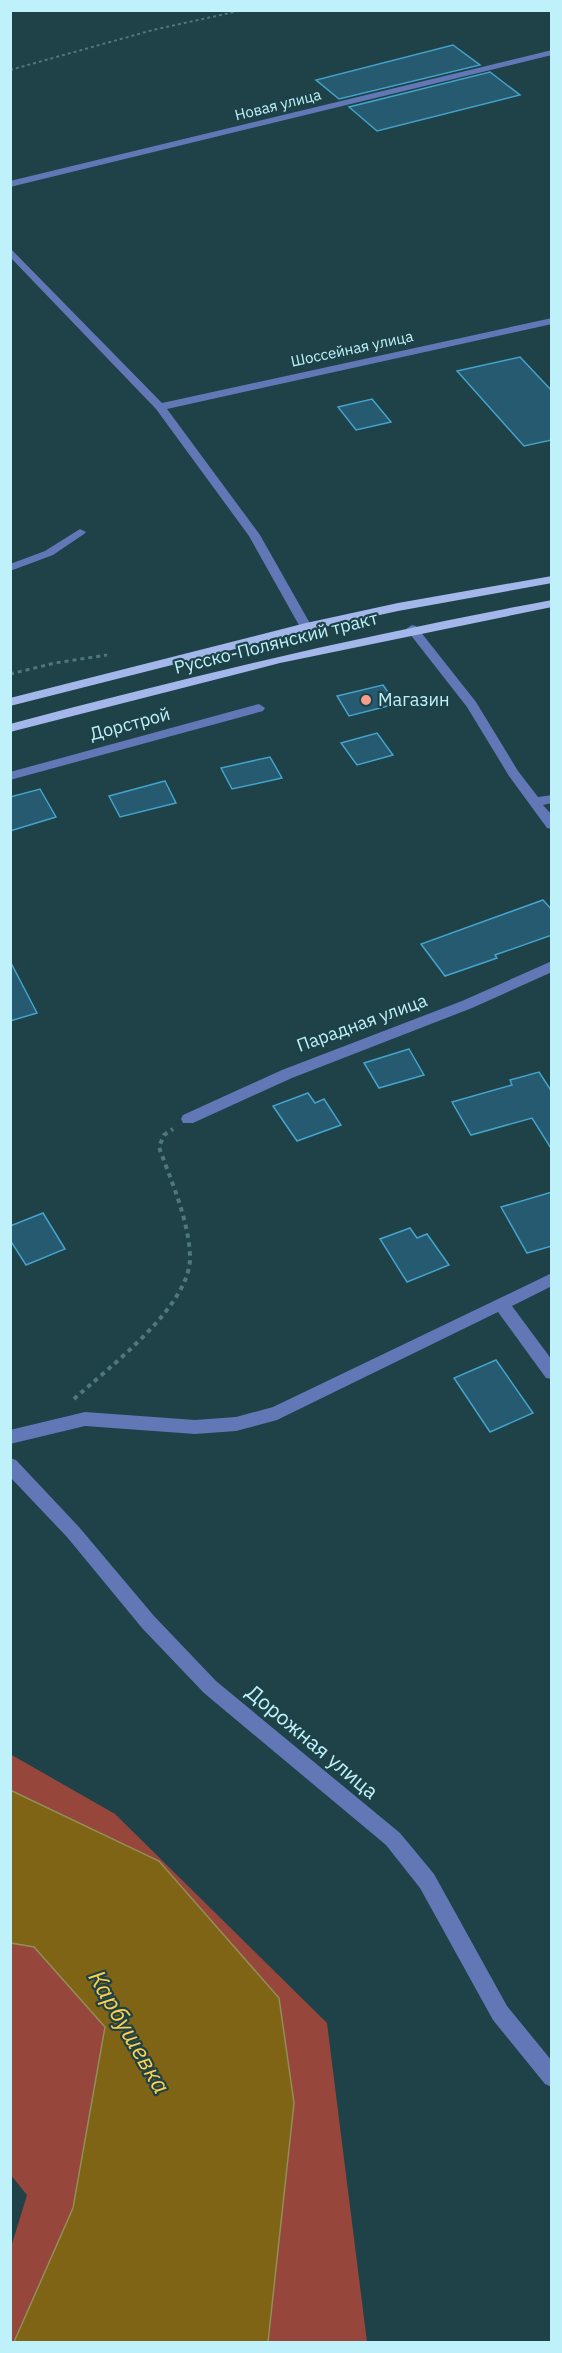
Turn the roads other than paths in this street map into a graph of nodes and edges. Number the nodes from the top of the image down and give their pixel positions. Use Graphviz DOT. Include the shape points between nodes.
graph roads {
  1 [pos="552,52"];
  2 [pos="10,184"];
  3 [pos="10,250"];
  4 [pos="552,321"];
  5 [pos="160,407"];
  6 [pos="80,532"];
  7 [pos="10,568"];
  8 [pos="552,579"];
  9 [pos="552,603"];
  10 [pos="306,627"];
  11 [pos="412,629"];
  12 [pos="10,702"];
  13 [pos="259,708"];
  14 [pos="10,728"];
  15 [pos="10,776"];
  16 [pos="552,800"];
  17 [pos="534,802"];
  18 [pos="552,825"];
  19 [pos="552,966"];
  20 [pos="188,1119"];
  21 [pos="552,1279"];
  22 [pos="502,1305"];
  23 [pos="552,1373"];
  24 [pos="10,1437"];
  25 [pos="10,1465"];
  26 [pos="552,2077"];
  1 -- 2 [label="street, Новая улица"];
  3 -- 5 [label="street"];
  4 -- 5 [label="street, Шоссейная улица"];
  5 -- 10 [label="street" via="254,535"];
  6 -- 7 [label="street" via="49,553"];
  8 -- 10 [label="main road, Русско-Полянский тракт"];
  9 -- 11 [label="main road, Русско-Полянский тракт"];
  10 -- 12 [label="main road, Русско-Полянский тракт"];
  11 -- 14 [label="main road, Русско-Полянский тракт"];
  11 -- 17 [label="street" via="472,705"];
  13 -- 15 [label="street, Дорстрой"];
  16 -- 17 [label="street"];
  17 -- 18 [label="street"];
  19 -- 20 [label="street, Парадная улица" via="459,1008 289,1071"];
  21 -- 22 [label="street"];
  22 -- 23 [label="street"];
  22 -- 24 [label="street" via="277,1413 236,1424 195,1427 85,1419"];
  25 -- 26 [label="street, Дорожная улица" via="210,1687 393,1839 426,1881 500,2013"];
}
